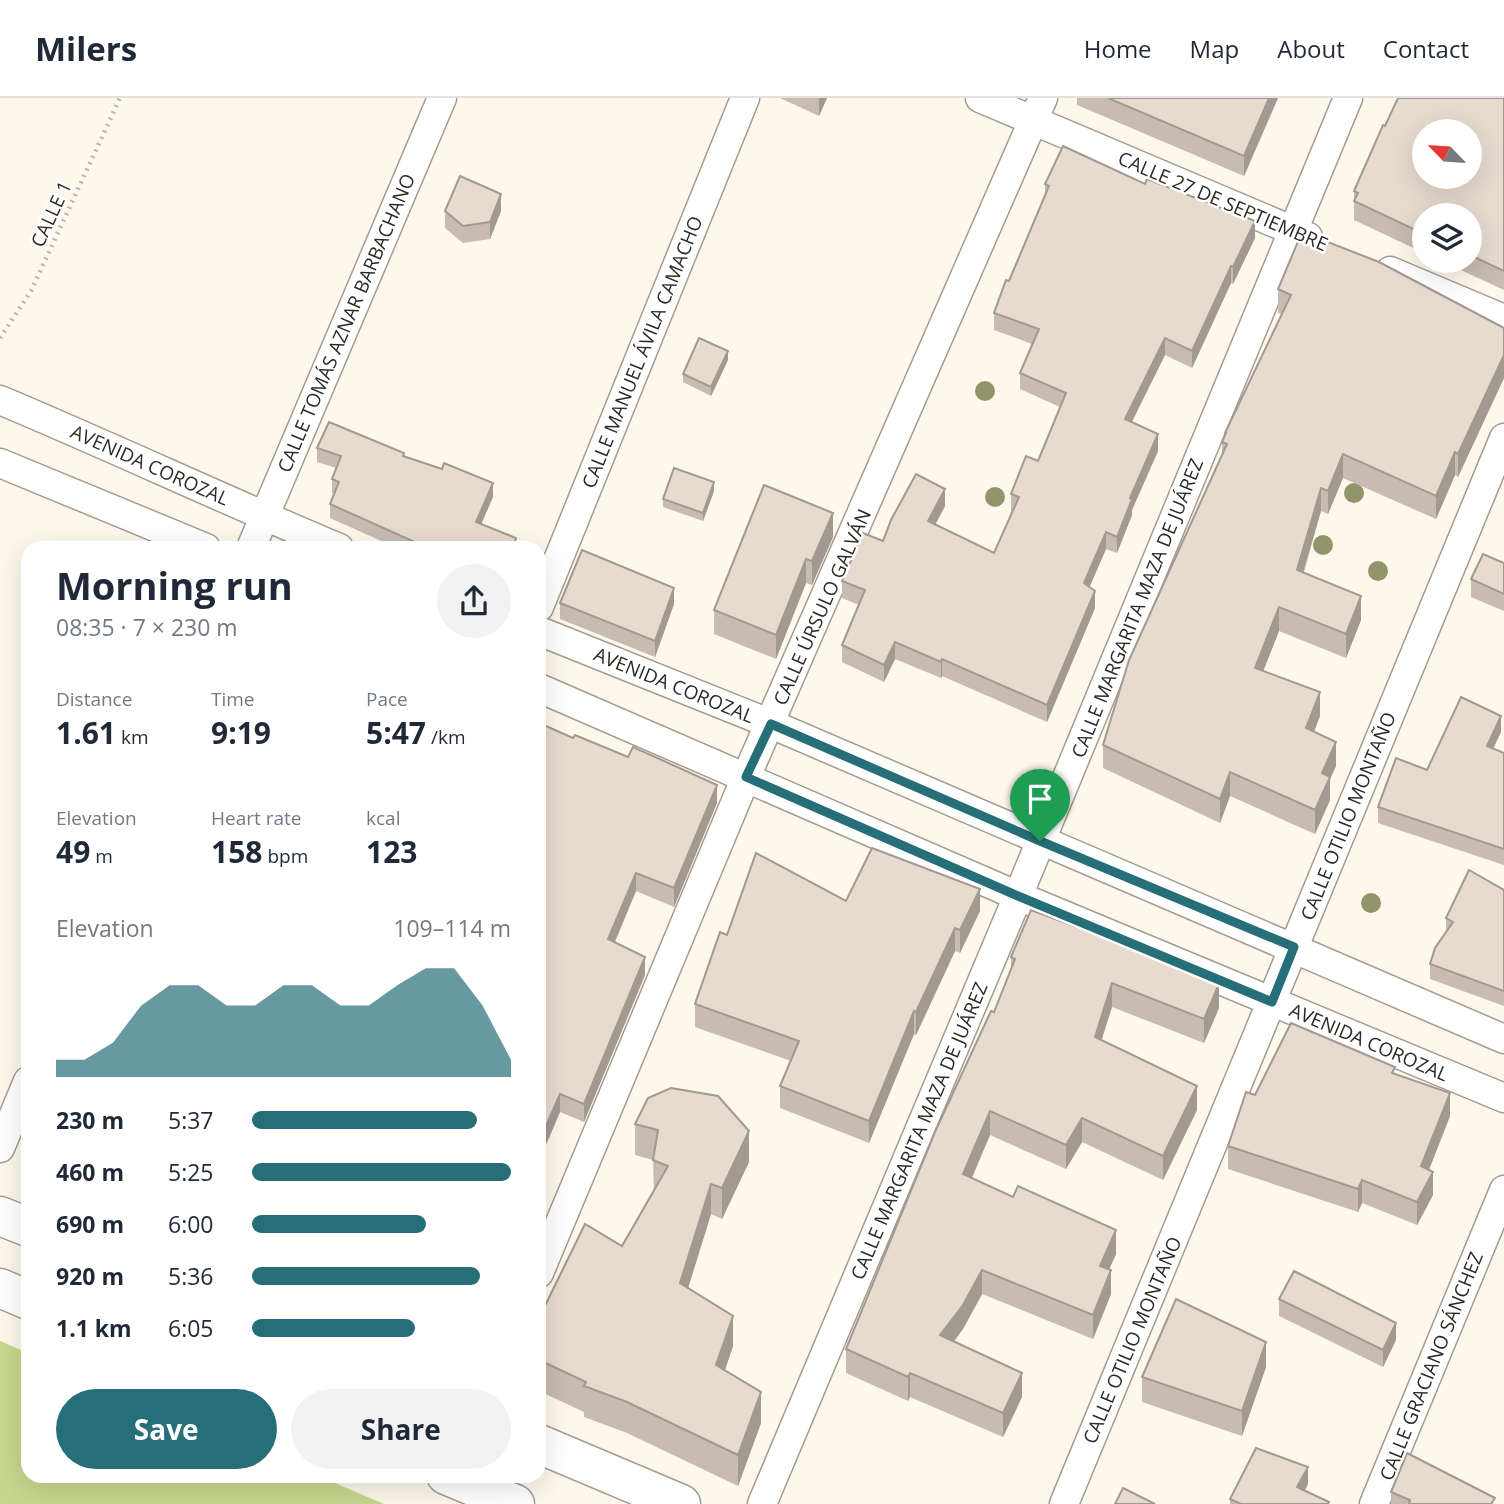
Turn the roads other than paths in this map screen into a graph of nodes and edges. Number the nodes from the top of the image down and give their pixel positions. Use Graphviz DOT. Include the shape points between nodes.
graph roads {
  1 [pos="442,98"];
  2 [pos="745,98"];
  3 [pos="980,98"];
  4 [pos="1348,98"];
  5 [pos="1038,109"];
  6 [pos="1293,230"];
  7 [pos="1330,246"];
  8 [pos="1367,262"];
  9 [pos="1504,319"];
  10 [pos="0,400"];
  11 [pos="1504,438"];
  12 [pos="6,468"];
  13 [pos="264,516"];
  14 [pos="188,541"];
  15 [pos="254,541"];
  16 [pos="323,541"];
  17 [pos="546,590"];
  18 [pos="546,634"];
  19 [pos="546,691"];
  20 [pos="771,724"];
  21 [pos="746,777"];
  22 [pos="1040,841"];
  23 [pos="1018,896"];
  24 [pos="1294,947"];
  25 [pos="1272,1002"];
  26 [pos="1504,1039"];
  27 [pos="21,1098"];
  28 [pos="1504,1098"];
  29 [pos="0,1148"];
  30 [pos="1504,1190"];
  31 [pos="0,1216"];
  32 [pos="21,1224"];
  33 [pos="546,1256"];
  34 [pos="0,1288"];
  35 [pos="21,1297"];
  36 [pos="546,1449"];
  37 [pos="465,1483"];
  38 [pos="610,1490"];
  39 [pos="515,1504"];
  40 [pos="681,1504"];
  41 [pos="762,1504"];
  42 [pos="1064,1504"];
  43 [pos="1374,1504"];
  1 -- 13 [label="street, CALLE TOMÁS AZNAR BARBACHANO"];
  2 -- 17 [label="street, CALLE MANUEL ÁVILA CAMACHO"];
  3 -- 5 [label="street, CALLE 27 DE SEPTIEMBRE"];
  4 -- 6 [label="street, CALLE MARGARITA MAZA DE JUÁREZ"];
  5 -- 6 [label="street, CALLE 27 DE SEPTIEMBRE"];
  5 -- 20 [label="street, CALLE ÚRSULO GALVÁN"];
  6 -- 7 [label="street, CALLE 27 DE SEPTIEMBRE"];
  6 -- 22 [label="street, CALLE MARGARITA MAZA DE JUÁREZ"];
  8 -- 9 [label="street"];
  10 -- 13 [label="street, AVENIDA COROZAL"];
  11 -- 24 [label="street, CALLE OTILIO MONTAÑO"];
  12 -- 14 [label="street"];
  13 -- 15 [label="street, CALLE TOMÁS AZNAR BARBACHANO"];
  13 -- 16 [label="street, AVENIDA COROZAL"];
  18 -- 20 [label="street, AVENIDA COROZAL"];
  19 -- 21 [label="street, AVENIDA COROZAL"];
  20 -- 21 [label="street, CALLE ÚRSULO GALVÁN"];
  20 -- 22 [label="street, AVENIDA COROZAL"];
  21 -- 23 [label="street, AVENIDA COROZAL"];
  21 -- 33 [label="street, CALLE ÚRSULO GALVÁN"];
  22 -- 23 [label="street, CALLE MARGARITA MAZA DE JUÁREZ"];
  22 -- 24 [label="street, AVENIDA COROZAL"];
  23 -- 25 [label="street, AVENIDA COROZAL"];
  23 -- 41 [label="street, CALLE MARGARITA MAZA DE JUÁREZ"];
  24 -- 25 [label="street, CALLE OTILIO MONTAÑO"];
  24 -- 26 [label="street, AVENIDA COROZAL"];
  25 -- 28 [label="street, AVENIDA COROZAL"];
  25 -- 42 [label="street, CALLE OTILIO MONTAÑO"];
  27 -- 29 [label="street"];
  30 -- 43 [label="street, CALLE GRACIANO SÁNCHEZ"];
  31 -- 32 [label="main road"];
  34 -- 35 [label="main road"];
  36 -- 38 [label="main road"];
  37 -- 39 [label="main road"];
  38 -- 40 [label="main road"];
}
